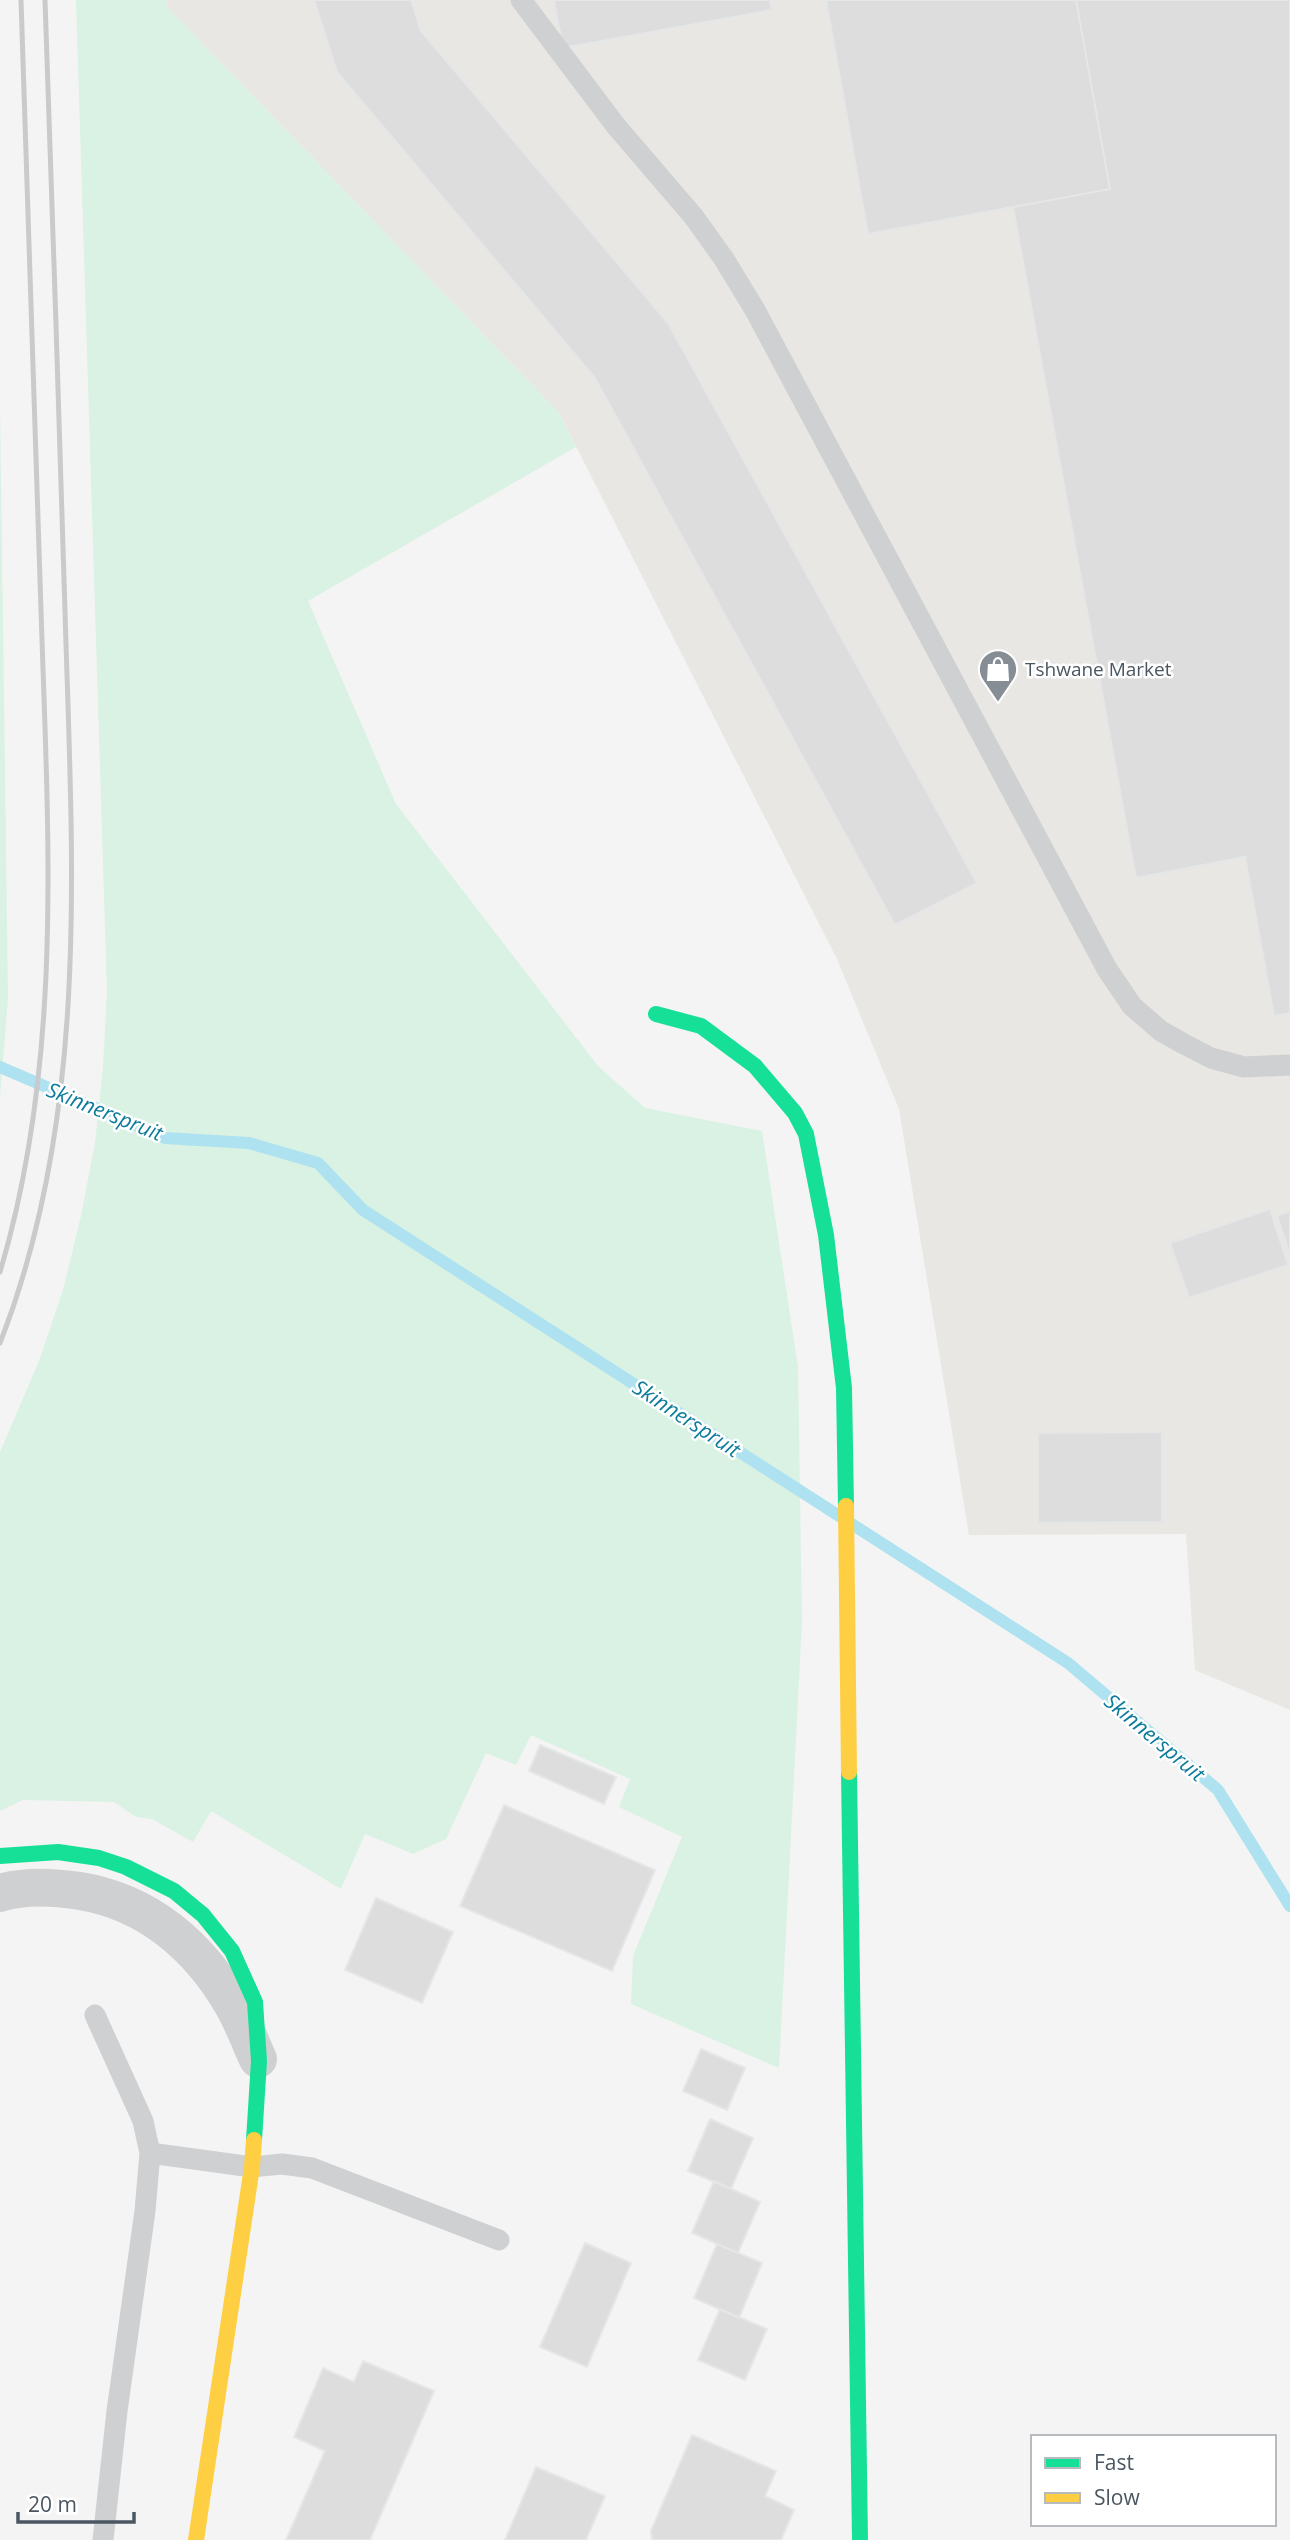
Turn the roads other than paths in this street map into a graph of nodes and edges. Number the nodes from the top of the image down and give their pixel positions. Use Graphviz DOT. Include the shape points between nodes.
graph roads {
  1 [pos="521,0"];
  2 [pos="656,1014"];
  3 [pos="1290,1065"];
  4 [pos="0,1856"];
  5 [pos="0,1893"];
  6 [pos="95,2015"];
  7 [pos="259,2061"];
  8 [pos="150,2153"];
  9 [pos="252,2167"];
  10 [pos="499,2240"];
  11 [pos="103,2540"];
  12 [pos="196,2540"];
  13 [pos="860,2540"];
  1 -- 3 [label="lane" via="615,126 694,218 755,310 1107,969 1132,1006 1161,1031 1211,1058 1244,1067"];
  2 -- 13 [label="street" via="701,1026 728,1044 755,1066 795,1113 806,1134 826,1236 844,1388"];
  4 -- 7 [label="street" via="58,1852 99,1858 174,1891 203,1915 232,1951 255,2002"];
  5 -- 7 [label="street" via="56,1887 102,1895 167,1926 195,1950 233,2005"];
  6 -- 8 [label="lane" via="143,2121"];
  7 -- 9 [label="street"];
  8 -- 9 [label="lane"];
  8 -- 11 [label="lane"];
  9 -- 10 [label="lane" via="312,2168"];
  9 -- 12 [label="street"];
}
